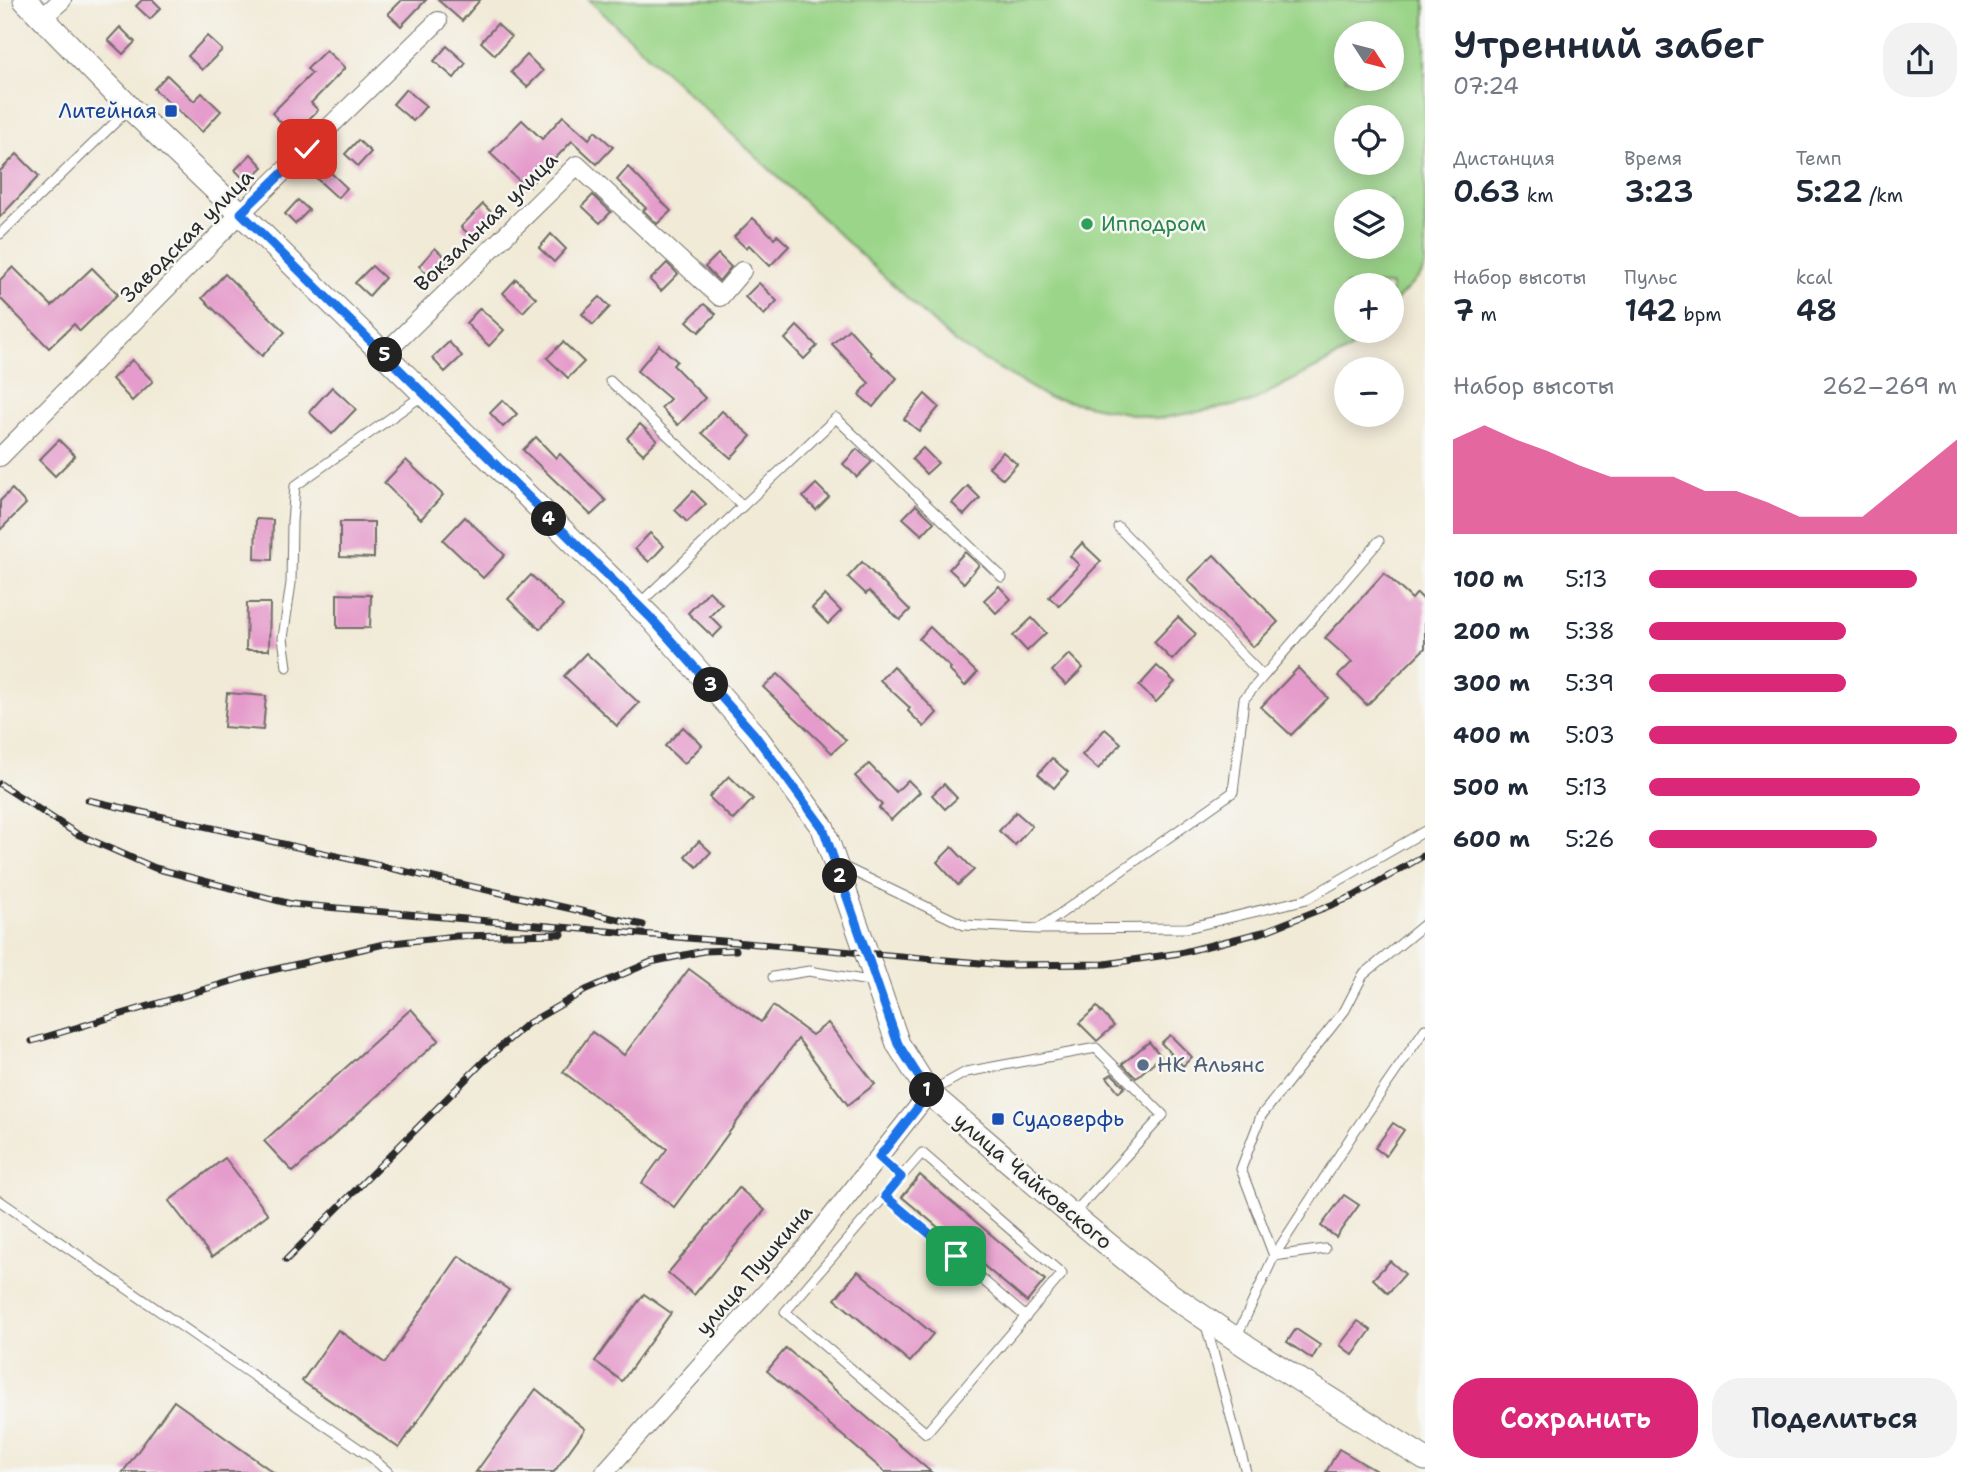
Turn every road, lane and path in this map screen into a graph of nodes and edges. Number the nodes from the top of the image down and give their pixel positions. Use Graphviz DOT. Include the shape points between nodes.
graph roads {
  1 [pos="25,0"];
  2 [pos="62,0"];
  3 [pos="43,17"];
  4 [pos="438,21"];
  5 [pos="130,108"];
  6 [pos="241,213"];
  7 [pos="0,234"];
  8 [pos="742,271"];
  9 [pos="384,354"];
  10 [pos="610,381"];
  11 [pos="423,395"];
  12 [pos="0,457"];
  13 [pos="743,506"];
  14 [pos="1118,527"];
  15 [pos="1379,541"];
  16 [pos="1002,577"];
  17 [pos="638,606"];
  18 [pos="287,667"];
  19 [pos="1263,676"];
  20 [pos="1425,831"];
  21 [pos="835,863"];
  22 [pos="1425,924"];
  23 [pos="1038,929"];
  24 [pos="774,977"];
  25 [pos="877,982"];
  26 [pos="1425,1029"];
  27 [pos="929,1093"];
  28 [pos="879,1157"];
  29 [pos="901,1177"];
  30 [pos="885,1196"];
  31 [pos="0,1201"];
  32 [pos="1072,1215"];
  33 [pos="1325,1249"];
  34 [pos="1274,1256"];
  35 [pos="1026,1317"];
  36 [pos="1205,1318"];
  37 [pos="1236,1339"];
  38 [pos="1425,1460"];
  39 [pos="388,1472"];
  40 [pos="605,1472"];
  41 [pos="1246,1472"];
  1 -- 3 [label="street, улица Чайковского"];
  2 -- 3 [label="street"];
  3 -- 5 [label="street, улица Чайковского"];
  4 -- 6 [label="street, Заводская улица"];
  5 -- 6 [label="street, улица Чайковского"];
  5 -- 7 [label="lane"];
  6 -- 9 [label="street, улица Чайковского"];
  6 -- 12 [label="street, Заводская улица"];
  8 -- 9 [label="street, Вокзальная улица" via="720,297 577,165"];
  9 -- 11 [label="street, улица Чайковского"];
  10 -- 13 [label="lane"];
  11 -- 17 [label="street, улица Чайковского"];
  11 -- 18 [label="lane" via="295,486 291,583 283,638"];
  13 -- 16 [label="lane" via="836,418"];
  13 -- 17 [label="lane"];
  14 -- 19 [label="lane"];
  15 -- 19 [label="lane"];
  17 -- 21 [label="street, улица Чайковского" via="754,734 823,828"];
  19 -- 23 [label="lane" via="1244,699 1233,792"];
  20 -- 23 [label="lane" via="1307,899 1187,928"];
  21 -- 23 [label="lane" via="964,925"];
  21 -- 25 [label="street, улица Чайковского"];
  22 -- 34 [label="lane" via="1363,975 1345,1010 1261,1116 1241,1169"];
  24 -- 25 [label="lane" via="809,971"];
  25 -- 27 [label="street, улица Чайковского" via="898,1044"];
  26 -- 34 [label="lane"];
  27 -- 28 [label="street, улица Пушкина"];
  27 -- 32 [label="street, улица Чайковского"];
  27 -- 32 [label="lane" via="966,1072 1096,1048 1163,1115"];
  28 -- 29 [label="lane"];
  28 -- 40 [label="street, улица Пушкина" via="812,1241"];
  29 -- 30 [label="lane"];
  29 -- 35 [label="lane" via="922,1153 1062,1274"];
  30 -- 35 [label="lane"];
  30 -- 35 [label="lane" via="785,1312 926,1433"];
  31 -- 39 [label="lane"];
  32 -- 36 [label="street, улица Чайковского"];
  33 -- 34 [label="lane"];
  34 -- 37 [label="lane"];
  36 -- 37 [label="street, улица Чайковского"];
  36 -- 41 [label="lane"];
  37 -- 38 [label="street, улица Чайковского"];
}
